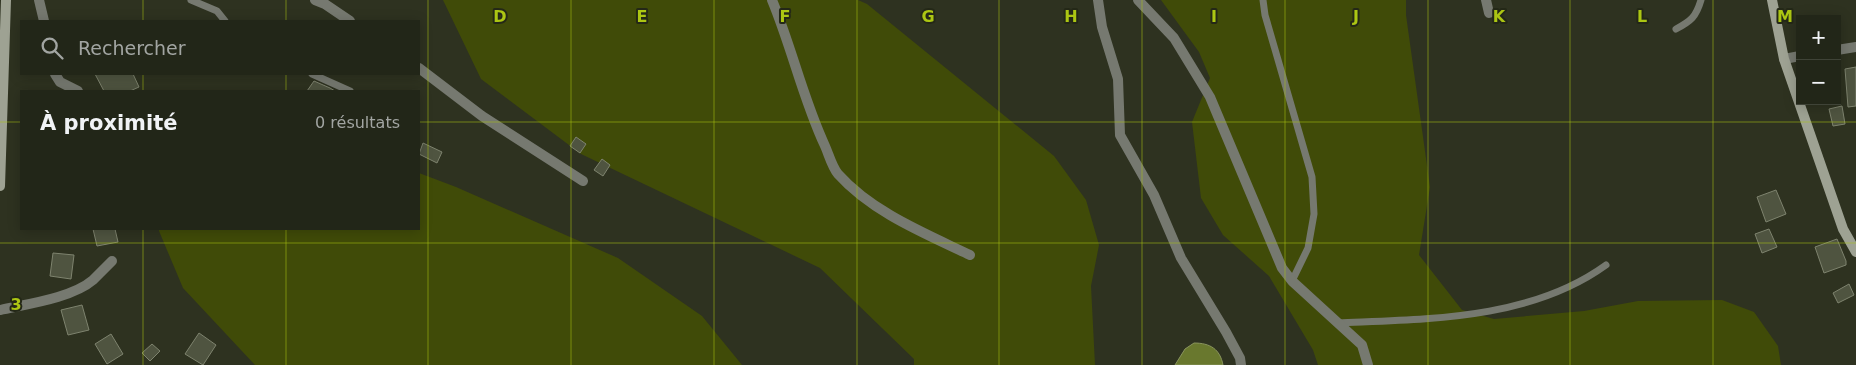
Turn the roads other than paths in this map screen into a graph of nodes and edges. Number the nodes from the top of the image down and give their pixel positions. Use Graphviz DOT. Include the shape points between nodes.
graph roads {
  1 [pos="6,0"];
  2 [pos="39,0"];
  3 [pos="191,0"];
  4 [pos="315,0"];
  5 [pos="772,0"];
  6 [pos="1098,0"];
  7 [pos="1138,0"];
  8 [pos="1263,0"];
  9 [pos="1486,0"];
  10 [pos="1701,0"];
  11 [pos="1772,0"];
  12 [pos="1490,14"];
  13 [pos="44,20"];
  14 [pos="224,20"];
  15 [pos="349,20"];
  16 [pos="1676,28"];
  17 [pos="1856,47"];
  18 [pos="1841,49"];
  19 [pos="1796,57"];
  20 [pos="1784,59"];
  21 [pos="420,69"];
  22 [pos="56,75"];
  23 [pos="314,75"];
  24 [pos="76,90"];
  25 [pos="348,90"];
  26 [pos="0,167"];
  27 [pos="583,181"];
  28 [pos="0,186"];
  29 [pos="1856,252"];
  30 [pos="970,255"];
  31 [pos="112,261"];
  32 [pos="1606,265"];
  33 [pos="1292,281"];
  34 [pos="0,310"];
  35 [pos="1338,323"];
  36 [pos="1241,365"];
  37 [pos="1368,365"];
  1 -- 26 [label="street"];
  2 -- 13 [label="street"];
  3 -- 14 [label="lane" via="217,11"];
  4 -- 15 [label="street"];
  5 -- 30 [label="street" via="813,121 837,172 870,202 908,225"];
  6 -- 36 [label="street" via="1102,27 1118,78 1120,135 1154,195 1181,258 1231,341"];
  7 -- 33 [label="street" via="1174,38 1210,97 1282,268"];
  8 -- 33 [label="lane" via="1312,177 1314,214 1308,248"];
  9 -- 12 [label="street"];
  10 -- 16 [label="lane" via="1690,21"];
  11 -- 20 [label="street"];
  17 -- 18 [label="street"];
  19 -- 20 [label="street"];
  20 -- 29 [label="street" via="1843,229"];
  21 -- 27 [label="street" via="482,116"];
  22 -- 24 [label="street" via="60,82"];
  23 -- 25 [label="lane"];
  26 -- 28 [label="street"];
  31 -- 34 [label="street" via="91,282 70,292"];
  32 -- 35 [label="lane" via="1553,294 1504,308 1439,317"];
  33 -- 35 [label="street"];
  35 -- 37 [label="street" via="1362,345"];
}
